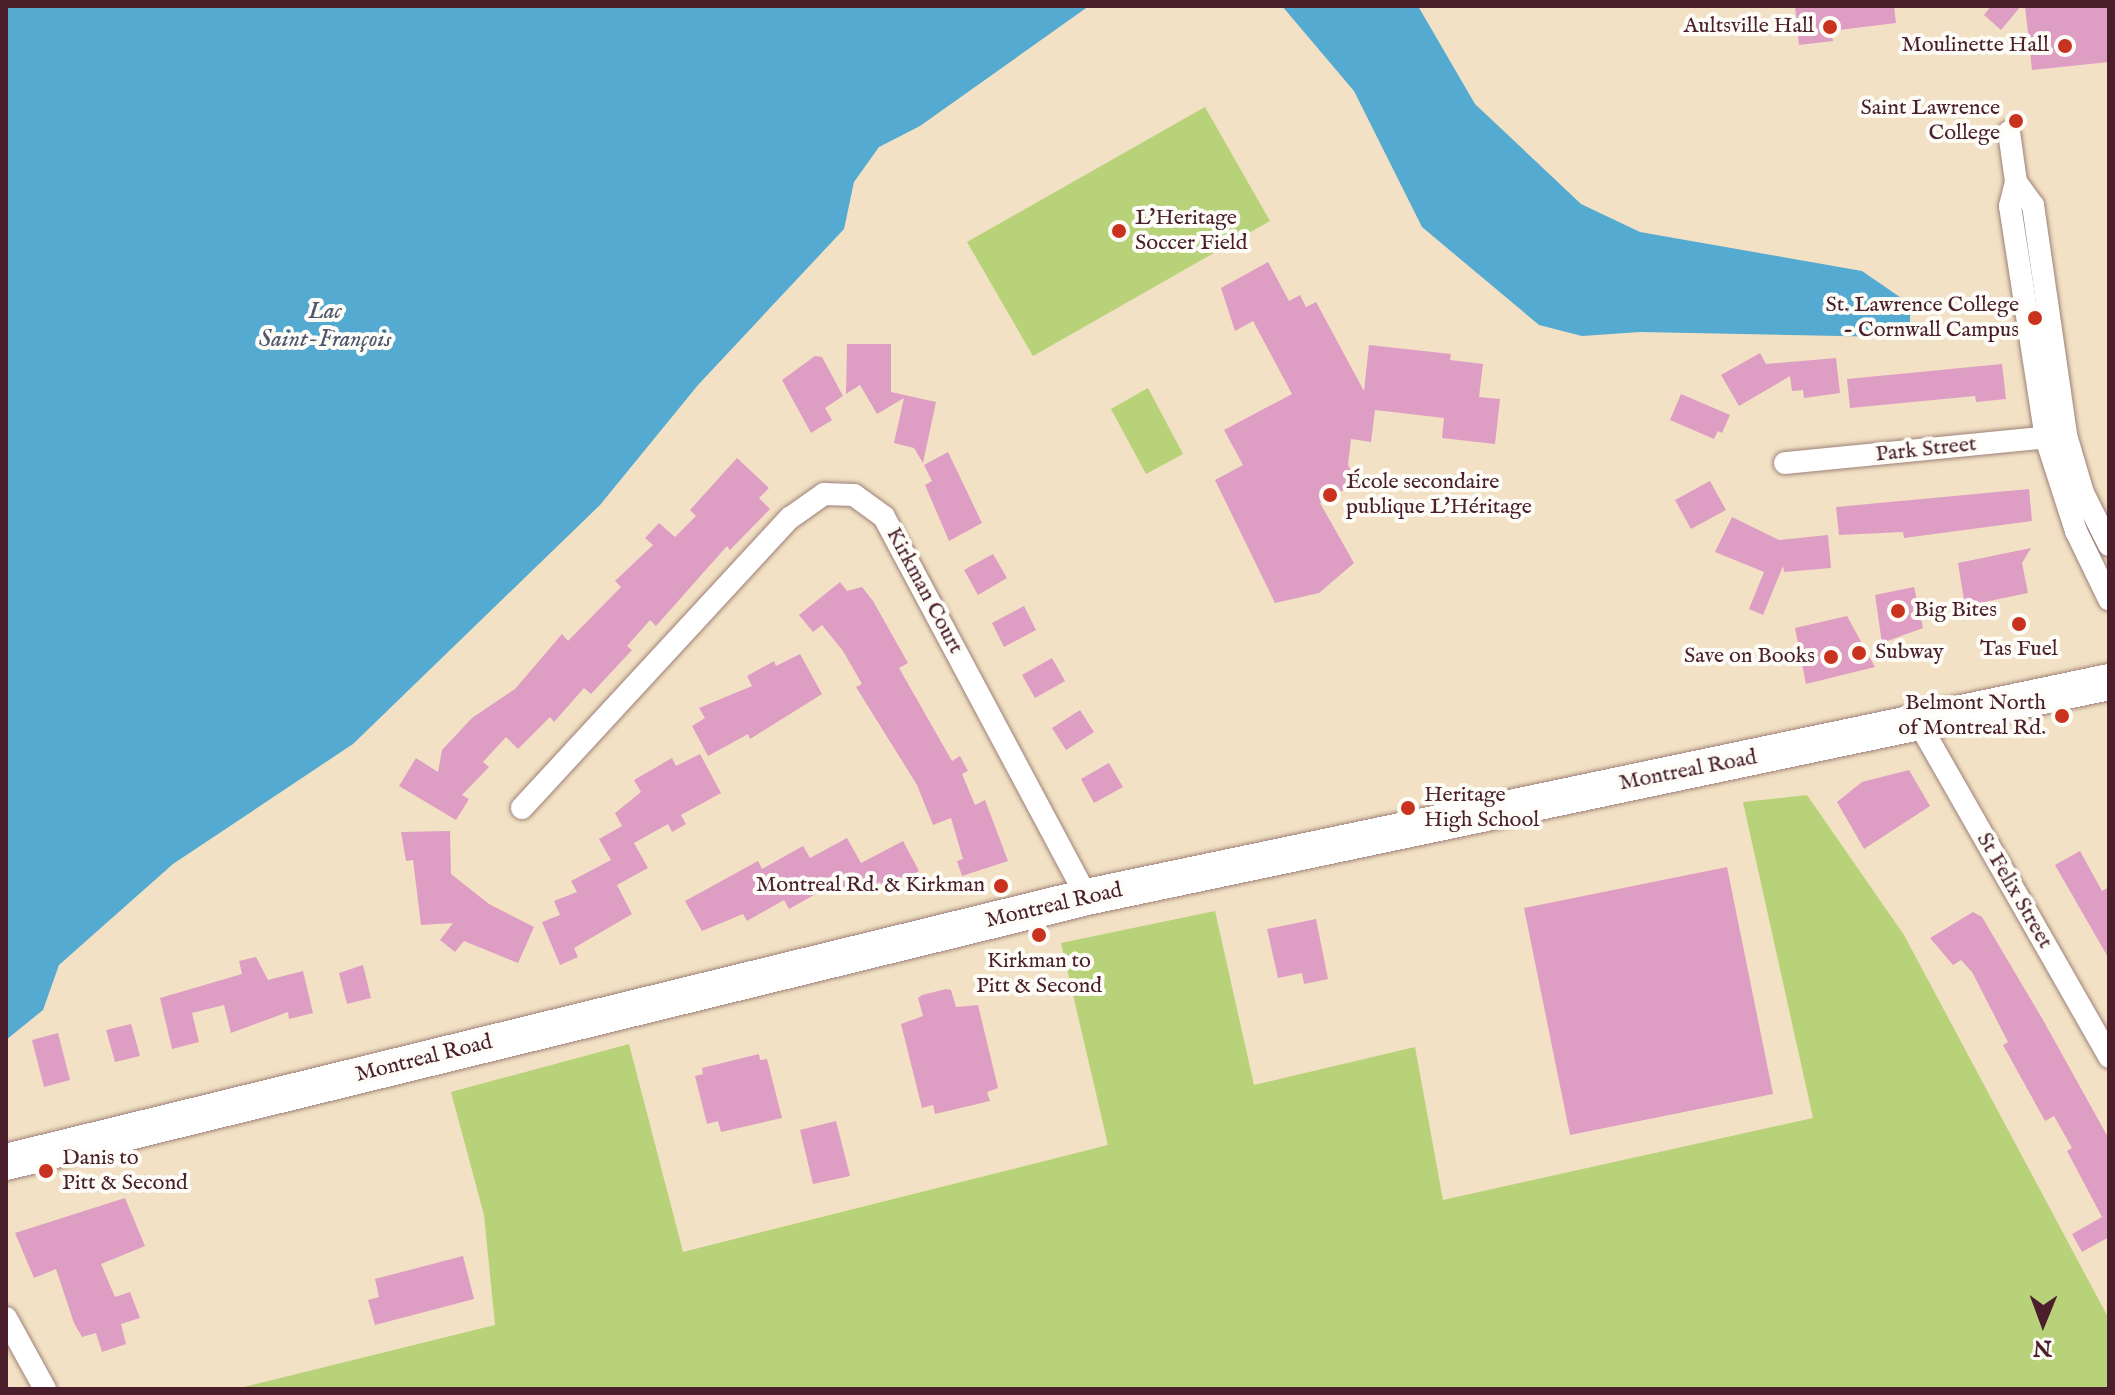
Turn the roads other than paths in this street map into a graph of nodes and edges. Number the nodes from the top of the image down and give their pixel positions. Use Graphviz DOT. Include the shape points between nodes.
graph roads {
  1 [pos="2009,132"];
  2 [pos="2056,436"];
  3 [pos="1785,463"];
  4 [pos="2109,545"];
  5 [pos="2109,599"];
  6 [pos="2109,682"];
  7 [pos="1920,725"];
  8 [pos="522,808"];
  9 [pos="1087,897"];
  10 [pos="2109,1057"];
  11 [pos="6,1162"];
  12 [pos="6,1318"];
  13 [pos="45,1389"];
  1 -- 2 [label="street" via="2016,182 2010,206"];
  2 -- 3 [label="street, Park Street"];
  2 -- 4 [label="street"];
  2 -- 5 [label="street" via="2076,531"];
  6 -- 7 [label="main road, Montreal Road"];
  7 -- 9 [label="main road, Montreal Road"];
  7 -- 10 [label="street, St Felix Street"];
  8 -- 9 [label="street, Kirkman Court" via="790,518 824,494 854,495 884,517"];
  9 -- 11 [label="main road, Montreal Road"];
  12 -- 13 [label="street"];
}
